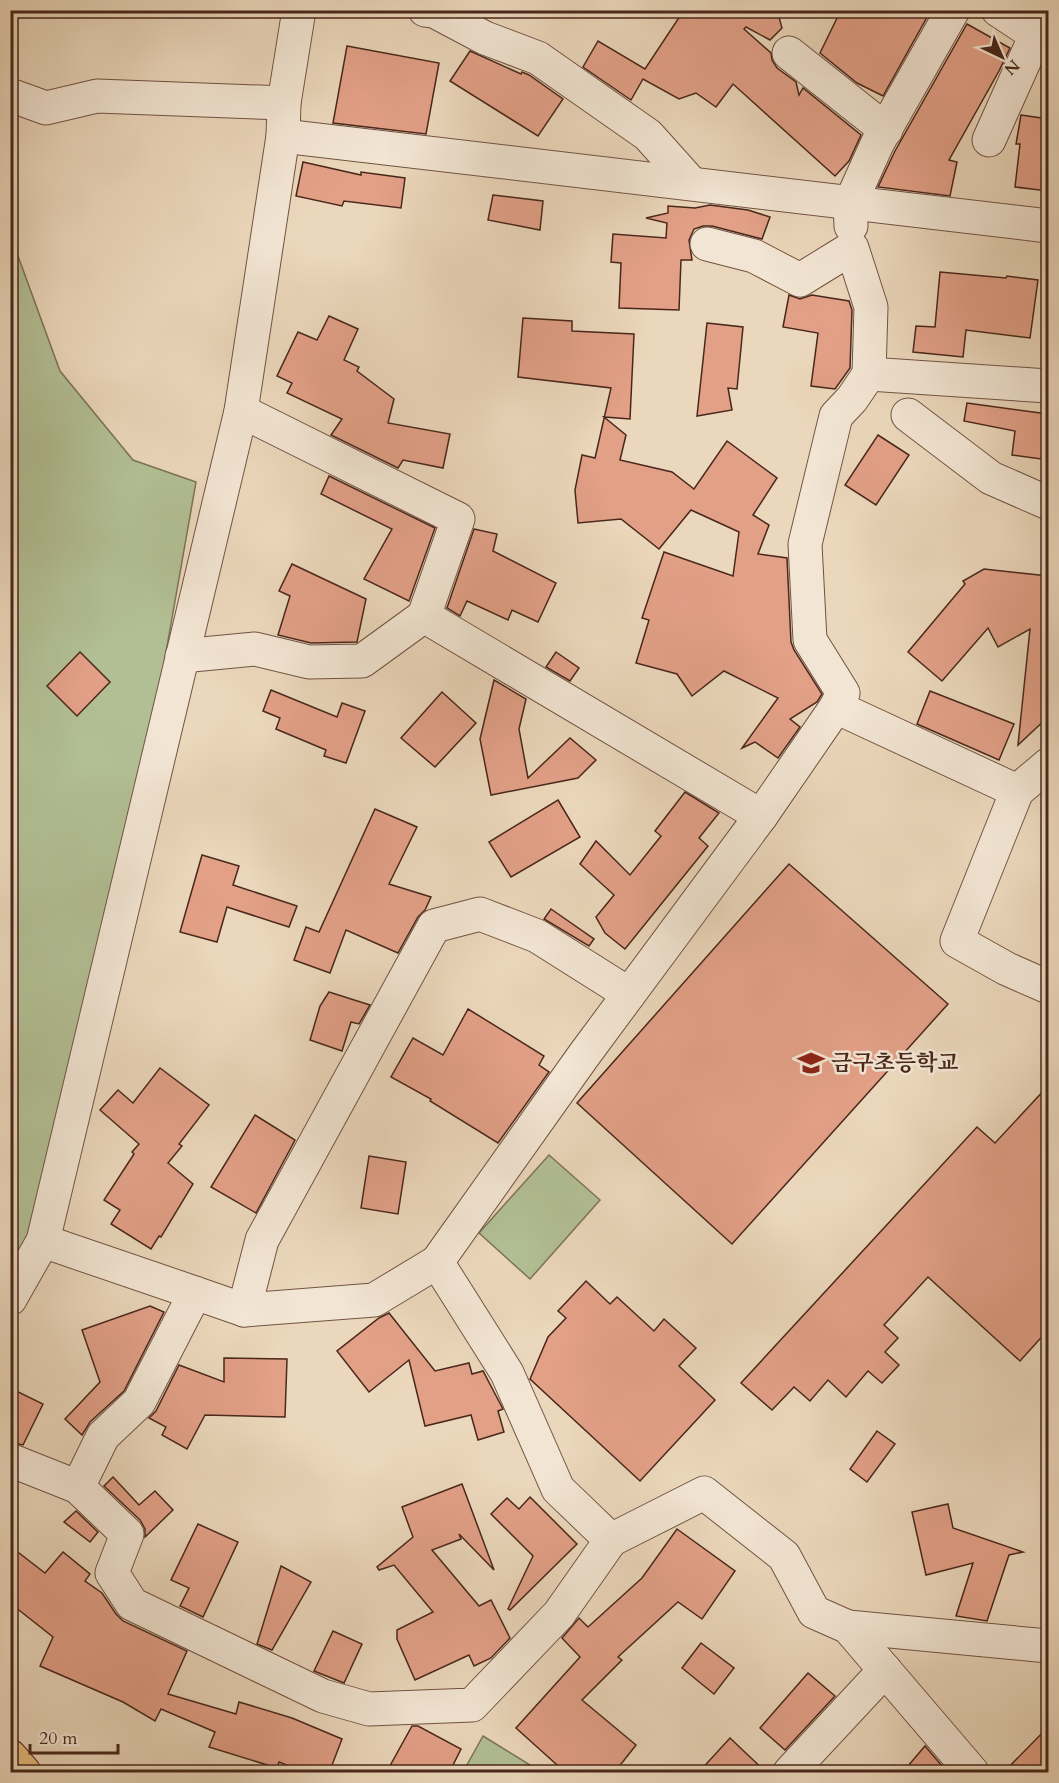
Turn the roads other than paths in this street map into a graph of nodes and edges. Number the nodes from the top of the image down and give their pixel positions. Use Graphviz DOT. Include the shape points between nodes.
graph roads {
  1 [pos="299,10"];
  2 [pos="425,10"];
  3 [pos="953,10"];
  4 [pos="998,10"];
  5 [pos="434,11"];
  6 [pos="1042,37"];
  7 [pos="789,52"];
  8 [pos="10,95"];
  9 [pos="284,103"];
  10 [pos="886,130"];
  11 [pos="283,136"];
  12 [pos="989,140"];
  13 [pos="691,183"];
  14 [pos="850,204"];
  15 [pos="1048,226"];
  16 [pos="707,244"];
  17 [pos="852,249"];
  18 [pos="869,374"];
  19 [pos="1048,386"];
  20 [pos="241,411"];
  21 [pos="908,416"];
  22 [pos="1048,503"];
  23 [pos="424,616"];
  24 [pos="182,657"];
  25 [pos="836,707"];
  26 [pos="1048,765"];
  27 [pos="1017,791"];
  28 [pos="760,816"];
  29 [pos="1048,987"];
  30 [pos="629,994"];
  31 [pos="43,1240"];
  32 [pos="437,1262"];
  33 [pos="195,1293"];
  34 [pos="10,1299"];
  35 [pos="244,1310"];
  36 [pos="10,1460"];
  37 [pos="78,1487"];
  38 [pos="611,1540"];
  39 [pos="848,1627"];
  40 [pos="1048,1646"];
  41 [pos="885,1670"];
  42 [pos="10,1756"];
  43 [pos="24,1773"];
  44 [pos="790,1773"];
  45 [pos="972,1773"];
  1 -- 9 [label="street"];
  2 -- 5 [label="street"];
  3 -- 10 [label="street"];
  4 -- 6 [label="street"];
  5 -- 13 [label="street" via="485,38 538,58 648,135"];
  6 -- 12 [label="street"];
  7 -- 10 [label="street"];
  8 -- 9 [label="street" via="46,108 97,96"];
  9 -- 11 [label="street"];
  10 -- 14 [label="street"];
  11 -- 13 [label="street"];
  11 -- 20 [label="street"];
  13 -- 14 [label="street"];
  14 -- 15 [label="street"];
  14 -- 17 [label="street"];
  16 -- 17 [label="street" via="754,256 800,280"];
  17 -- 18 [label="street" via="871,307"];
  18 -- 19 [label="street"];
  18 -- 25 [label="street" via="836,416 805,544 810,640 843,693"];
  20 -- 23 [label="street" via="458,519"];
  20 -- 24 [label="street"];
  21 -- 22 [label="street" via="991,477"];
  23 -- 24 [label="street" via="362,661 309,662 255,649"];
  23 -- 28 [label="street"];
  24 -- 31 [label="street"];
  25 -- 27 [label="street"];
  25 -- 28 [label="street"];
  26 -- 27 [label="street"];
  27 -- 29 [label="street" via="957,941"];
  28 -- 30 [label="street"];
  30 -- 32 [label="street"];
  30 -- 35 [label="street" via="537,936 480,914 434,926 262,1240"];
  31 -- 33 [label="street"];
  31 -- 34 [label="street"];
  32 -- 35 [label="street" via="374,1300"];
  32 -- 38 [label="street" via="507,1373 558,1489"];
  33 -- 35 [label="street"];
  33 -- 37 [label="street" via="139,1402 103,1436"];
  36 -- 37 [label="street"];
  37 -- 38 [label="street" via="127,1534 112,1573 132,1604 323,1696 369,1709 472,1704 559,1614"];
  38 -- 39 [label="street" via="704,1493 784,1556 814,1612"];
  39 -- 40 [label="street"];
  39 -- 41 [label="street"];
  41 -- 44 [label="street"];
  41 -- 45 [label="street"];
  42 -- 43 [label="main road"];
}
